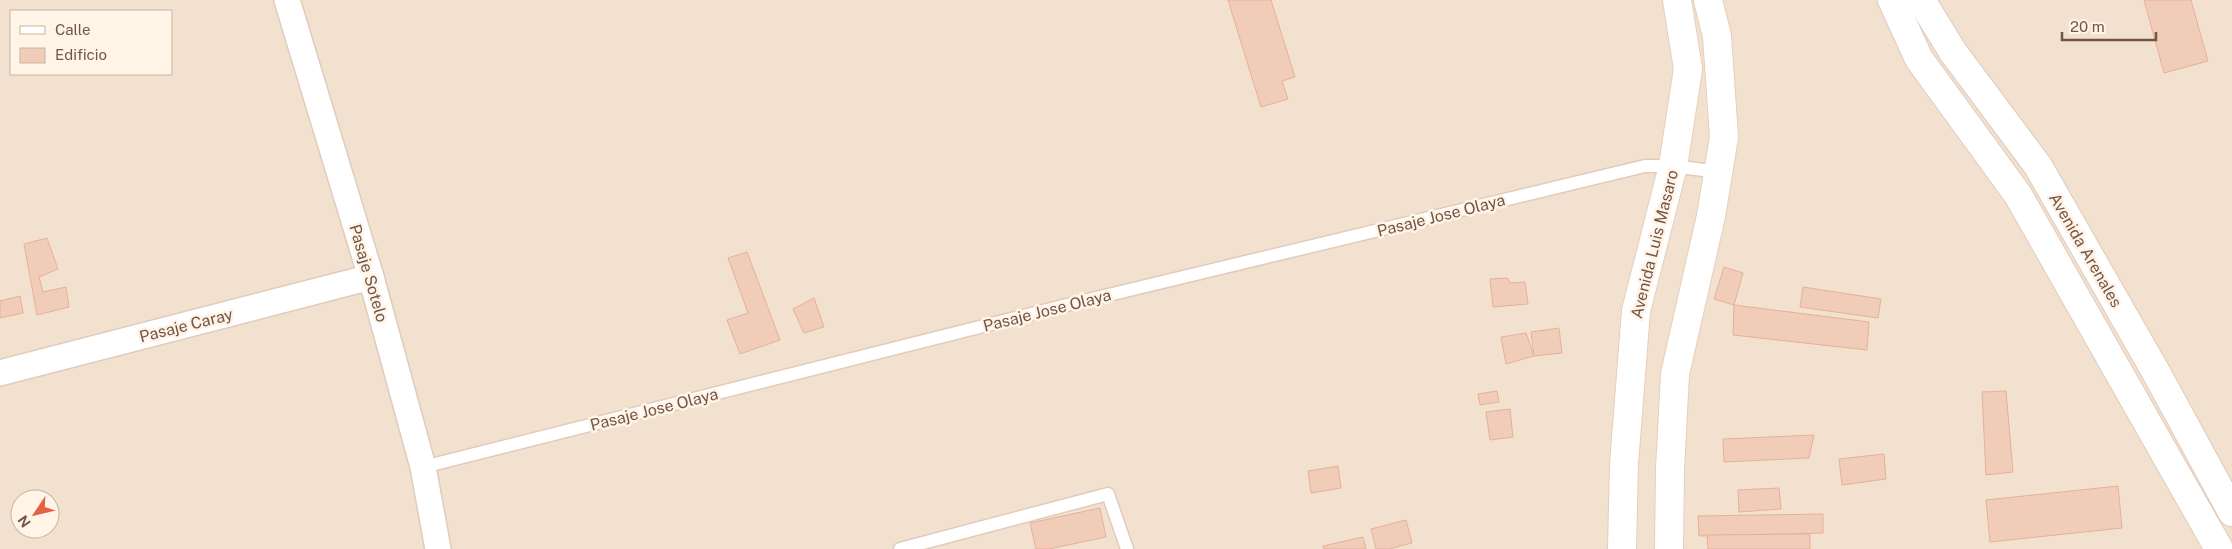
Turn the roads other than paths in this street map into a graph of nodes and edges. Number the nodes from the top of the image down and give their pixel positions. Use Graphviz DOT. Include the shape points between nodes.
graph roads {
  1 [pos="287,0"];
  2 [pos="1677,0"];
  3 [pos="1708,0"];
  4 [pos="1892,0"];
  5 [pos="1921,0"];
  6 [pos="1673,166"];
  7 [pos="1718,172"];
  8 [pos="372,277"];
  9 [pos="0,372"];
  10 [pos="423,467"];
  11 [pos="2232,512"];
  12 [pos="438,549"];
  13 [pos="900,549"];
  14 [pos="1127,549"];
  15 [pos="1622,549"];
  16 [pos="1669,549"];
  17 [pos="2219,549"];
  1 -- 8 [label="street, Pasaje Sotelo"];
  2 -- 6 [label="street, Avenida Luis Masaro" via="1688,69"];
  3 -- 7 [label="street" via="1717,36 1724,136"];
  4 -- 17 [label="street" via="1919,59 2018,195"];
  5 -- 11 [label="street, Avenida Arenales" via="1953,52 2038,166"];
  6 -- 7 [label="lane, Pasaje Jose Olaya"];
  6 -- 10 [label="lane, Pasaje Jose Olaya" via="1645,166 1091,299"];
  6 -- 15 [label="street, Avenida Luis Masaro" via="1636,311 1624,464"];
  7 -- 16 [label="street" via="1675,374"];
  8 -- 9 [label="street, Pasaje Caray"];
  8 -- 10 [label="street, Pasaje Sotelo"];
  10 -- 12 [label="street, Pasaje Sotelo"];
  13 -- 14 [label="lane" via="1108,494"];
}
